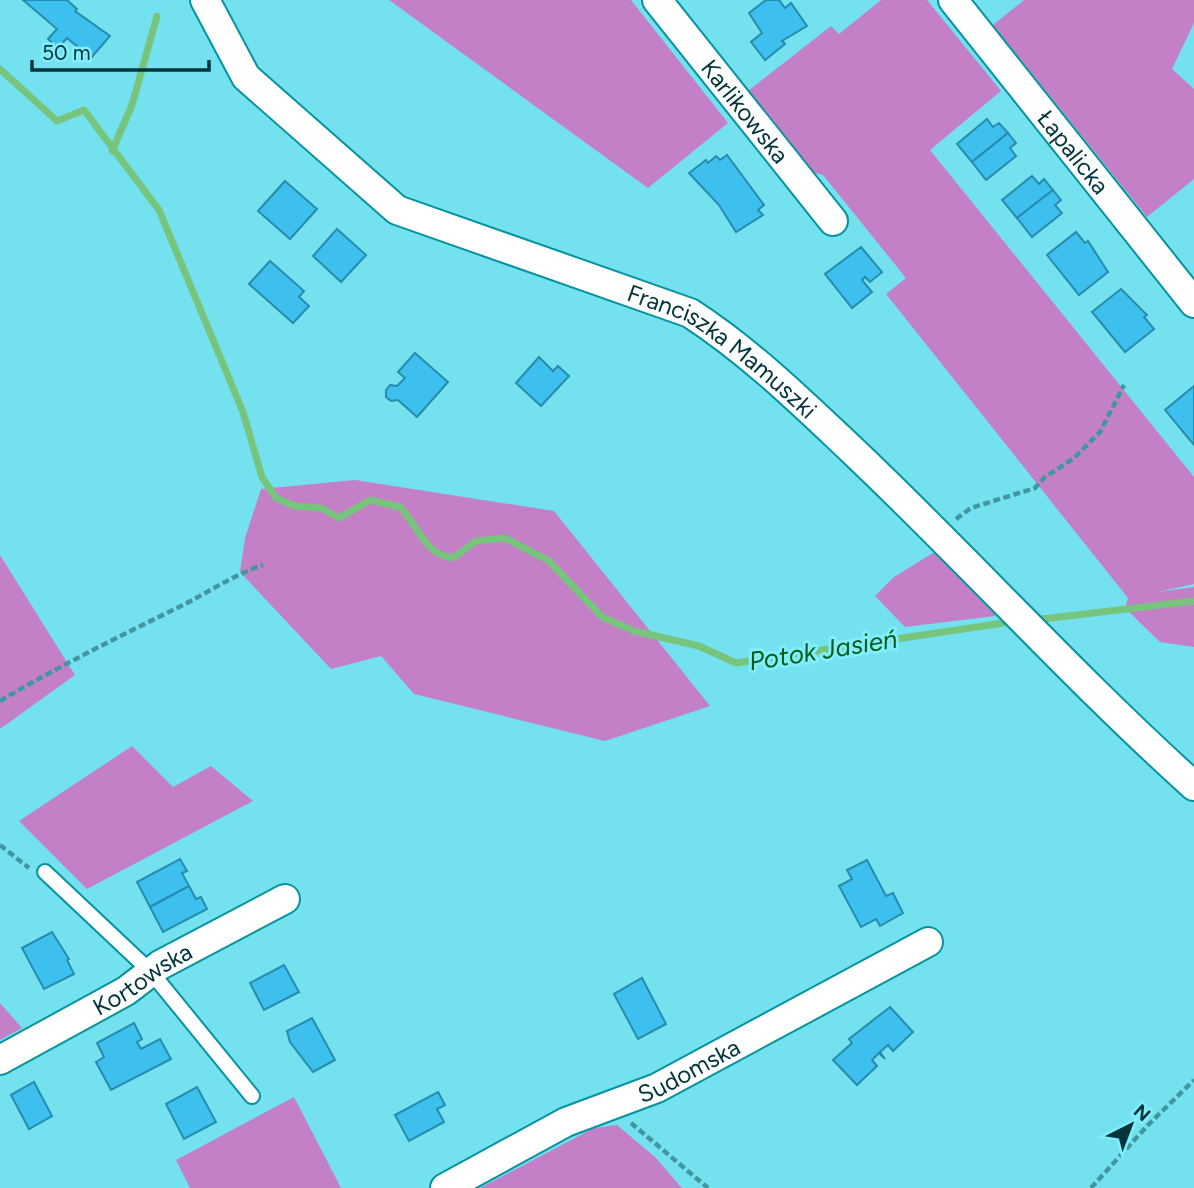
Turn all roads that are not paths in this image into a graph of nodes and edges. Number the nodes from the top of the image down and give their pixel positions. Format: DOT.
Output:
graph roads {
  1 [pos="205,0"];
  2 [pos="657,0"];
  3 [pos="953,0"];
  4 [pos="833,221"];
  5 [pos="1194,303"];
  6 [pos="1194,786"];
  7 [pos="45,872"];
  8 [pos="285,899"];
  9 [pos="928,942"];
  10 [pos="151,972"];
  11 [pos="0,1060"];
  12 [pos="252,1096"];
  13 [pos="446,1188"];
  1 -- 6 [label="street, Franciszka Mamuszki"];
  2 -- 4 [label="street, Karlikowska"];
  3 -- 5 [label="street, Łapalicka"];
  7 -- 10 [label="lane"];
  8 -- 10 [label="street, Kortowska"];
  9 -- 13 [label="street, Sudomska"];
  10 -- 11 [label="street, Kortowska"];
  10 -- 12 [label="lane"];
}
